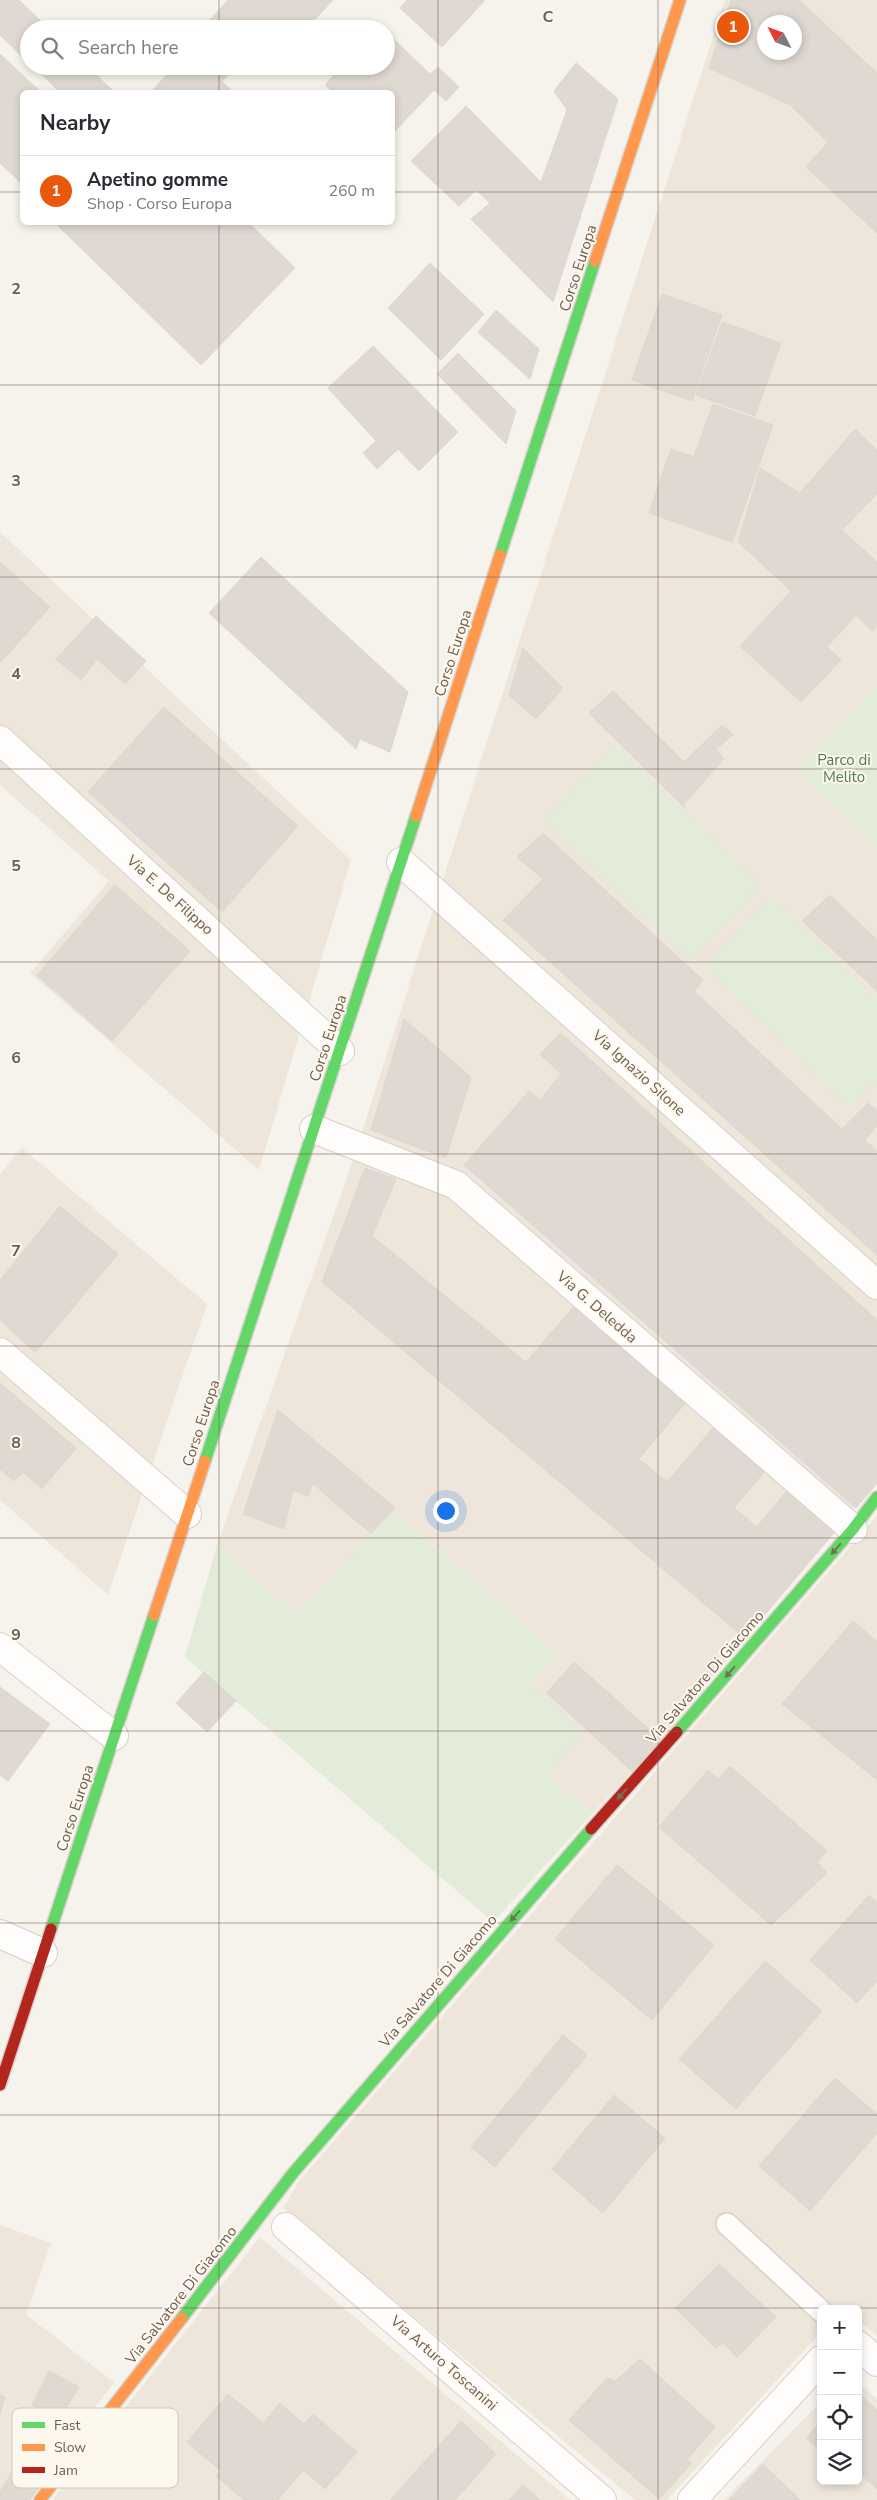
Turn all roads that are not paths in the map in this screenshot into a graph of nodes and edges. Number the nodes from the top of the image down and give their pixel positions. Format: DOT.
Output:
graph roads {
  1 [pos="680,0"];
  2 [pos="0,740"];
  3 [pos="401,862"];
  4 [pos="340,1050"];
  5 [pos="314,1129"];
  6 [pos="877,1285"];
  7 [pos="0,1352"];
  8 [pos="877,1497"];
  9 [pos="188,1514"];
  10 [pos="854,1529"];
  11 [pos="0,1647"];
  12 [pos="114,1736"];
  13 [pos="0,1934"];
  14 [pos="43,1954"];
  15 [pos="0,2085"];
  16 [pos="727,2224"];
  17 [pos="286,2227"];
  18 [pos="817,2307"];
  19 [pos="862,2349"];
  20 [pos="877,2362"];
  21 [pos="817,2364"];
  22 [pos="112,2408"];
  23 [pos="49,2488"];
  24 [pos="40,2500"];
  25 [pos="602,2500"];
  26 [pos="692,2500"];
  1 -- 3 [label="main road, Corso Europa"];
  2 -- 4 [label="street, Via E. De Filippo"];
  3 -- 4 [label="main road, Corso Europa"];
  3 -- 6 [label="street, Via Ignazio Silone"];
  4 -- 5 [label="main road, Corso Europa"];
  5 -- 9 [label="main road, Corso Europa"];
  5 -- 10 [label="street, Via G. Deledda"];
  7 -- 9 [label="street"];
  8 -- 10 [label="main road, Via Salvatore Di Giacomo"];
  9 -- 12 [label="main road, Corso Europa"];
  10 -- 22 [label="main road, Via Salvatore Di Giacomo, one-way"];
  11 -- 12 [label="street"];
  12 -- 14 [label="main road, Corso Europa"];
  13 -- 14 [label="street"];
  14 -- 15 [label="main road, Corso Europa"];
  16 -- 18 [label="lane"];
  17 -- 25 [label="street, Via Arturo Toscanini"];
  19 -- 20 [label="street"];
  21 -- 26 [label="street"];
  23 -- 24 [label="main road, Via Salvatore Di Giacomo, one-way"];
}
